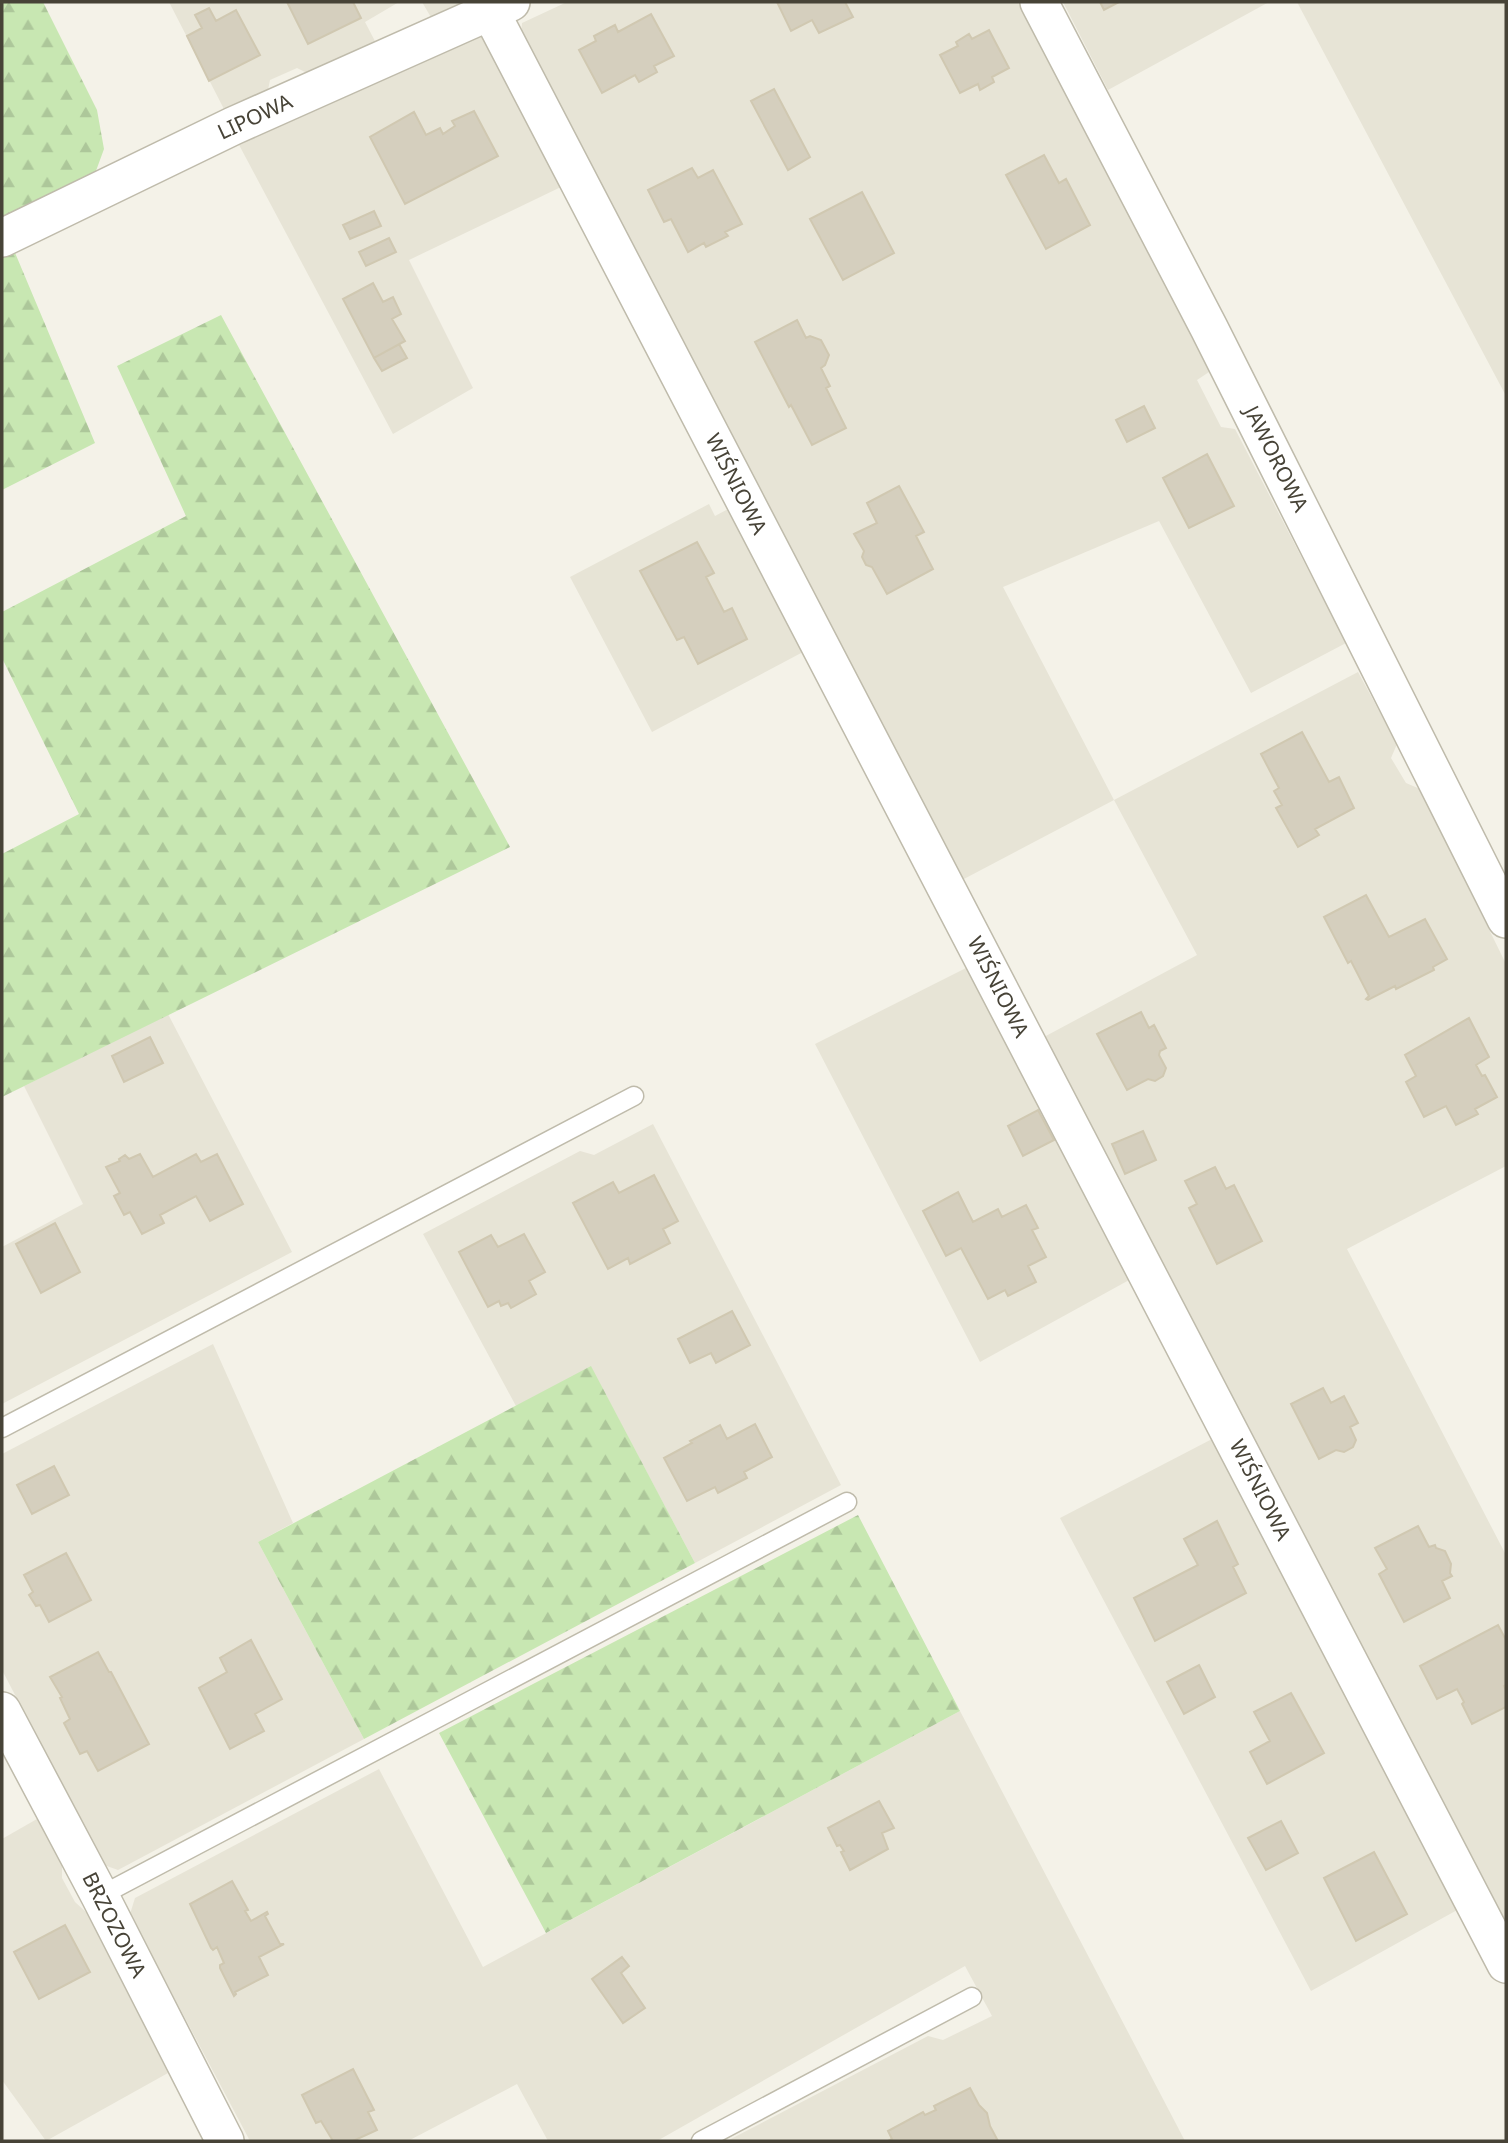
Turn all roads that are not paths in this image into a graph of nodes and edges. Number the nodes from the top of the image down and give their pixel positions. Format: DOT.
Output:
graph roads {
  1 [pos="1039,2"];
  2 [pos="500,6"];
  3 [pos="2,238"];
  4 [pos="1506,919"];
  5 [pos="634,1096"];
  6 [pos="2,1429"];
  7 [pos="847,1502"];
  8 [pos="2,1711"];
  9 [pos="100,1896"];
  10 [pos="1506,1964"];
  11 [pos="972,1997"];
  12 [pos="225,2141"];
  13 [pos="701,2141"];
  1 -- 4 [label="street, JAWOROWA"];
  2 -- 3 [label="street, LIPOWA"];
  2 -- 10 [label="street, WIŚNIOWA"];
  5 -- 6 [label="lane"];
  7 -- 9 [label="lane"];
  8 -- 9 [label="street, BRZOZOWA"];
  9 -- 12 [label="street, BRZOZOWA"];
  11 -- 13 [label="lane"];
}
